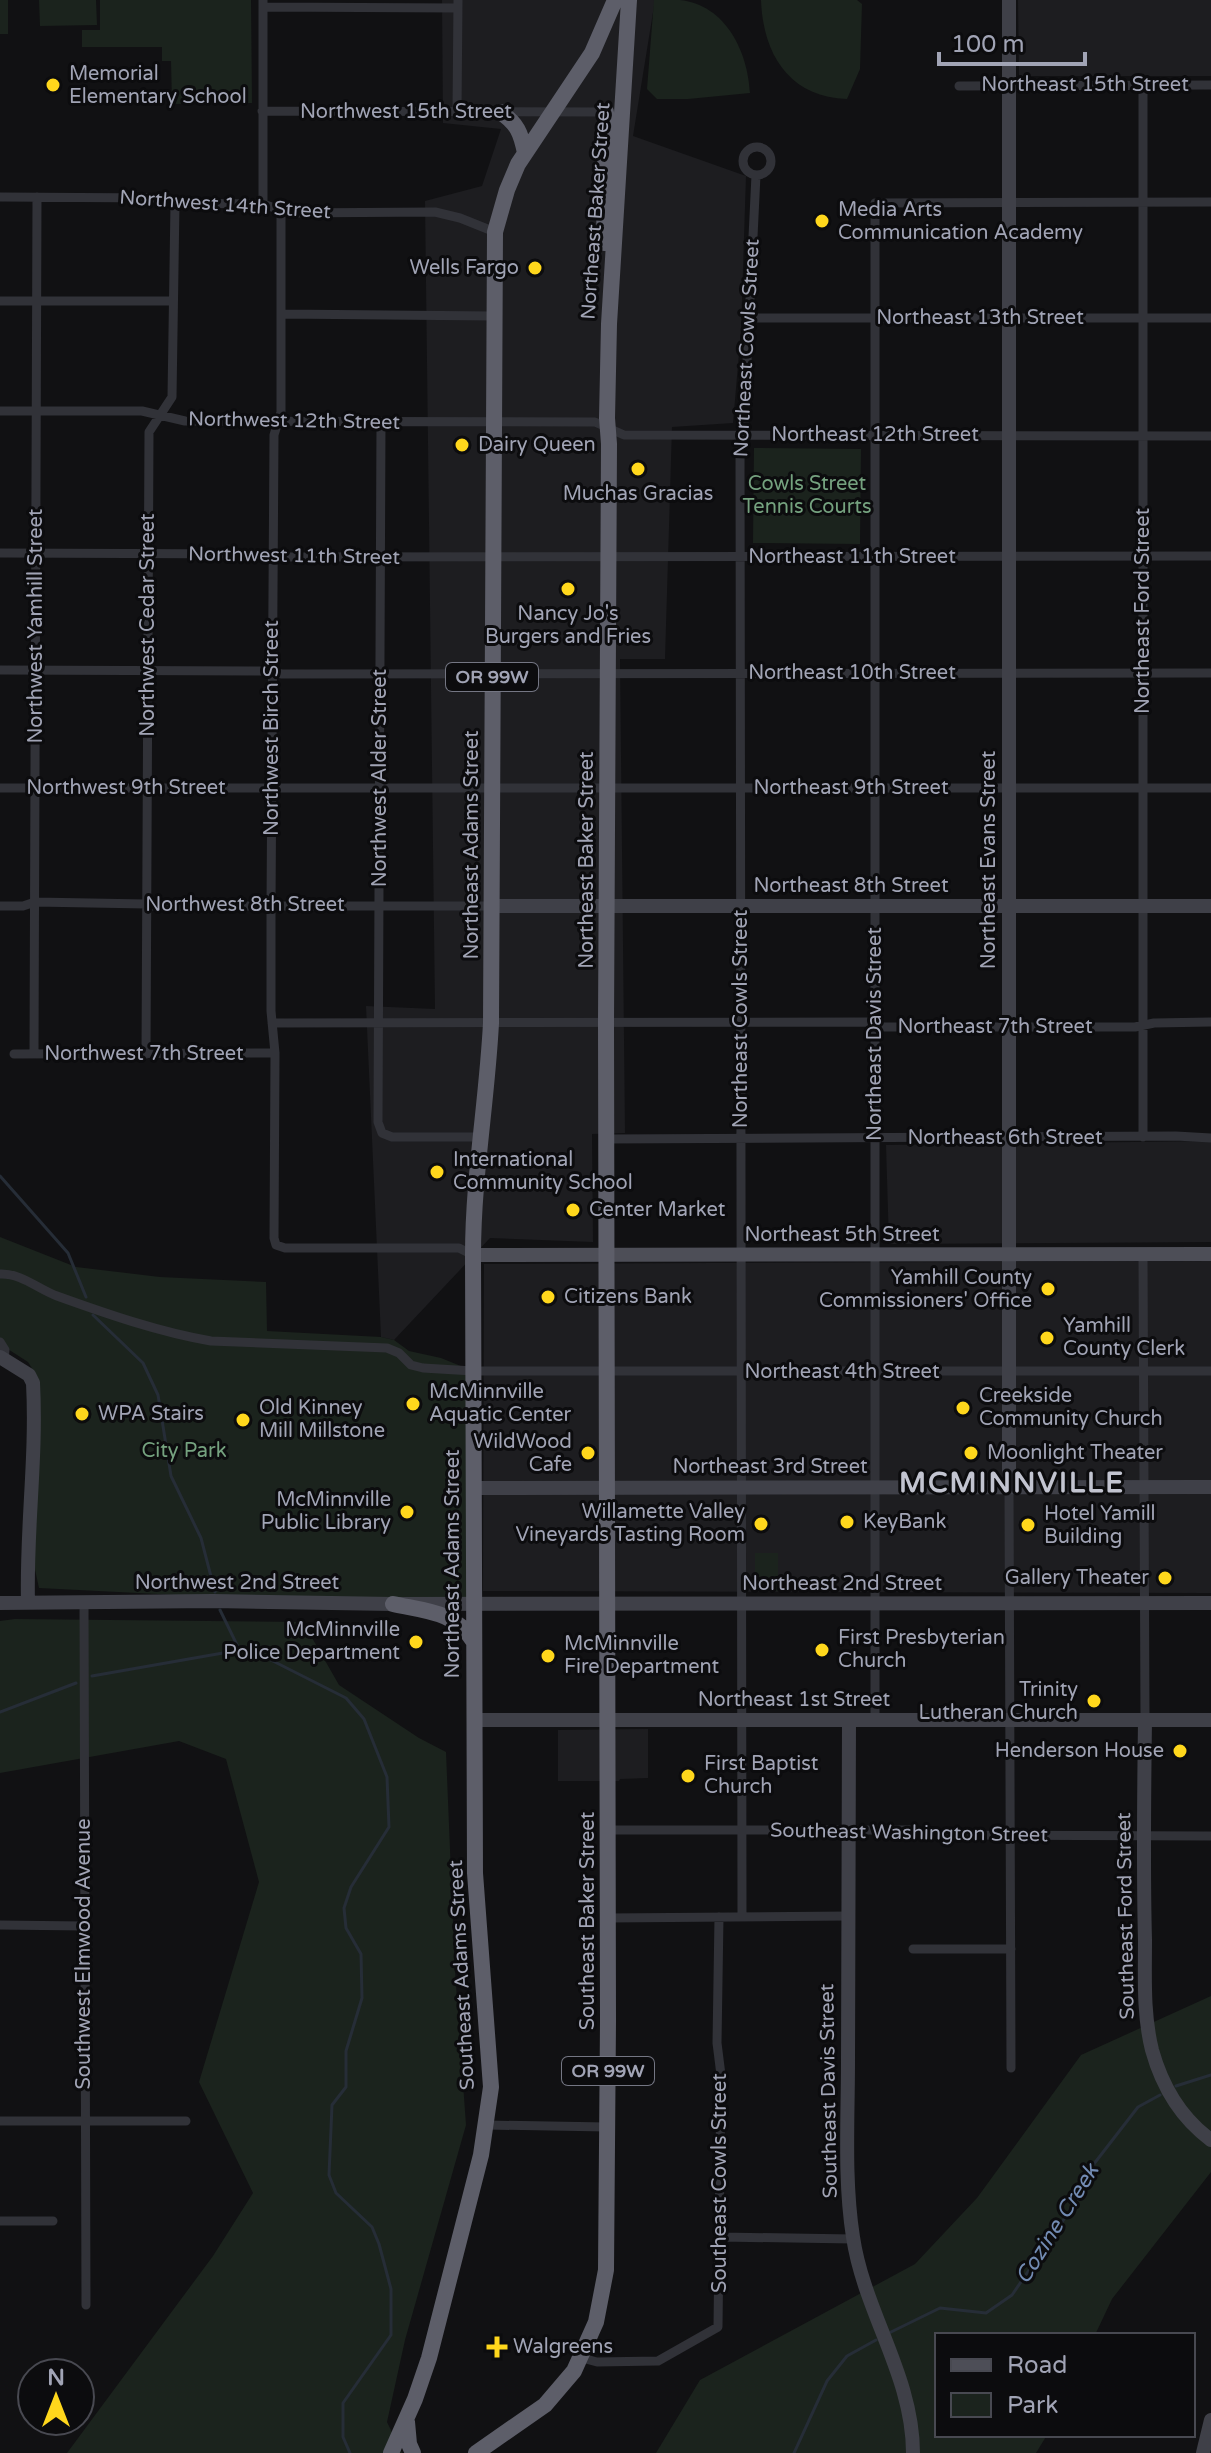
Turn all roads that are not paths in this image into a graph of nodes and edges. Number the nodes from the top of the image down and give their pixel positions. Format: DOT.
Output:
graph roads {
  1 [pos="615,0"];
  2 [pos="629,0"];
  3 [pos="1009,0"];
  4 [pos="263,3"];
  5 [pos="458,4"];
  6 [pos="1143,85"];
  7 [pos="1211,85"];
  8 [pos="959,86"];
  9 [pos="1009,86"];
  10 [pos="262,111"];
  11 [pos="457,111"];
  12 [pos="500,112"];
  13 [pos="551,112"];
  14 [pos="614,112"];
  15 [pos="525,153"];
  16 [pos="756,175"];
  17 [pos="0,197"];
  18 [pos="37,197"];
  19 [pos="1009,202"];
  20 [pos="1143,202"];
  21 [pos="1211,202"];
  22 [pos="175,203"];
  23 [pos="263,204"];
  24 [pos="281,211"];
  25 [pos="495,232"];
  26 [pos="0,301"];
  27 [pos="37,301"];
  28 [pos="173,301"];
  29 [pos="282,314"];
  30 [pos="493,316"];
  31 [pos="749,318"];
  32 [pos="875,318"];
  33 [pos="1143,318"];
  34 [pos="1211,318"];
  35 [pos="1009,319"];
  36 [pos="0,411"];
  37 [pos="36,411"];
  38 [pos="161,415"];
  39 [pos="278,422"];
  40 [pos="381,422"];
  41 [pos="493,423"];
  42 [pos="608,428"];
  43 [pos="875,434"];
  44 [pos="742,435"];
  45 [pos="1009,436"];
  46 [pos="1143,436"];
  47 [pos="1211,436"];
  48 [pos="0,553"];
  49 [pos="36,553"];
  50 [pos="148,554"];
  51 [pos="273,555"];
  52 [pos="875,556"];
  53 [pos="1143,556"];
  54 [pos="1211,556"];
  55 [pos="381,557"];
  56 [pos="493,557"];
  57 [pos="607,557"];
  58 [pos="740,557"];
  59 [pos="1009,557"];
  60 [pos="0,670"];
  61 [pos="149,670"];
  62 [pos="35,671"];
  63 [pos="272,672"];
  64 [pos="875,673"];
  65 [pos="1009,673"];
  66 [pos="1143,673"];
  67 [pos="1211,673"];
  68 [pos="380,674"];
  69 [pos="492,674"];
  70 [pos="607,674"];
  71 [pos="740,674"];
  72 [pos="0,788"];
  73 [pos="35,788"];
  74 [pos="147,788"];
  75 [pos="272,788"];
  76 [pos="380,788"];
  77 [pos="492,788"];
  78 [pos="607,788"];
  79 [pos="740,788"];
  80 [pos="875,788"];
  81 [pos="1009,788"];
  82 [pos="1143,788"];
  83 [pos="1211,788"];
  84 [pos="35,902"];
  85 [pos="146,904"];
  86 [pos="379,905"];
  87 [pos="0,906"];
  88 [pos="491,906"];
  89 [pos="607,906"];
  90 [pos="741,906"];
  91 [pos="875,906"];
  92 [pos="1009,906"];
  93 [pos="1143,906"];
  94 [pos="1211,906"];
  95 [pos="271,907"];
  96 [pos="1211,1022"];
  97 [pos="272,1023"];
  98 [pos="378,1023"];
  99 [pos="491,1023"];
  100 [pos="606,1023"];
  101 [pos="741,1023"];
  102 [pos="875,1025"];
  103 [pos="1143,1025"];
  104 [pos="1009,1027"];
  105 [pos="275,1053"];
  106 [pos="14,1054"];
  107 [pos="34,1054"];
  108 [pos="146,1054"];
  109 [pos="481,1137"];
  110 [pos="1143,1137"];
  111 [pos="741,1138"];
  112 [pos="1211,1138"];
  113 [pos="607,1139"];
  114 [pos="875,1139"];
  115 [pos="1009,1139"];
  116 [pos="875,1254"];
  117 [pos="1211,1254"];
  118 [pos="473,1255"];
  119 [pos="606,1255"];
  120 [pos="741,1255"];
  121 [pos="1009,1255"];
  122 [pos="1143,1255"];
  123 [pos="0,1274"];
  124 [pos="0,1342"];
  125 [pos="2,1359"];
  126 [pos="473,1371"];
  127 [pos="607,1371"];
  128 [pos="1144,1371"];
  129 [pos="1211,1371"];
  130 [pos="742,1372"];
  131 [pos="875,1372"];
  132 [pos="1009,1372"];
  133 [pos="875,1486"];
  134 [pos="1009,1487"];
  135 [pos="1143,1487"];
  136 [pos="1211,1487"];
  137 [pos="473,1488"];
  138 [pos="607,1488"];
  139 [pos="742,1488"];
  140 [pos="28,1602"];
  141 [pos="84,1602"];
  142 [pos="1144,1602"];
  143 [pos="0,1603"];
  144 [pos="473,1603"];
  145 [pos="1211,1603"];
  146 [pos="393,1604"];
  147 [pos="607,1604"];
  148 [pos="742,1604"];
  149 [pos="875,1604"];
  150 [pos="1009,1604"];
  151 [pos="474,1642"];
  152 [pos="1009,1719"];
  153 [pos="474,1720"];
  154 [pos="608,1720"];
  155 [pos="741,1720"];
  156 [pos="849,1720"];
  157 [pos="875,1720"];
  158 [pos="1145,1720"];
  159 [pos="1211,1720"];
  160 [pos="849,1829"];
  161 [pos="608,1830"];
  162 [pos="742,1830"];
  163 [pos="1011,1836"];
  164 [pos="1144,1836"];
  165 [pos="1211,1836"];
  166 [pos="848,1916"];
  167 [pos="719,1917"];
  168 [pos="742,1917"];
  169 [pos="608,1918"];
  170 [pos="0,1925"];
  171 [pos="84,1926"];
  172 [pos="913,1949"];
  173 [pos="1011,1949"];
  174 [pos="1011,2068"];
  175 [pos="0,2121"];
  176 [pos="85,2121"];
  177 [pos="186,2121"];
  178 [pos="487,2125"];
  179 [pos="607,2127"];
  180 [pos="1211,2140"];
  181 [pos="0,2221"];
  182 [pos="53,2221"];
  183 [pos="721,2237"];
  184 [pos="853,2239"];
  185 [pos="86,2305"];
  186 [pos="591,2349"];
  187 [pos="606,2360"];
  188 [pos="406,2420"];
  189 [pos="1211,2420"];
  190 [pos="391,2453"];
  191 [pos="413,2453"];
  192 [pos="476,2453"];
  193 [pos="913,2453"];
  194 [pos="1203,2453"];
  1 -- 13 [label="highway, Northeast Adams Street / OR 99W"];
  2 -- 14 [label="highway, Northeast Baker Street / OR 99W"];
  3 -- 9 [label="street, Northeast Evans Street"];
  4 -- 5 [label="street"];
  4 -- 10 [label="street"];
  5 -- 11 [label="street"];
  6 -- 7 [label="street, Northeast 15th Street"];
  6 -- 9 [label="street, Northeast 15th Street"];
  6 -- 20 [label="street, Northeast Ford Street"];
  8 -- 9 [label="street, Northeast 15th Street"];
  9 -- 19 [label="street, Northeast Evans Street"];
  10 -- 11 [label="street, Northwest 15th Street"];
  10 -- 23 [label="street"];
  11 -- 12 [label="street, Northwest 15th Street"];
  12 -- 13 [label="street, Northwest 15th Street"];
  12 -- 15 [label="highway"];
  13 -- 14 [label="street"];
  13 -- 15 [label="highway, Northeast Adams Street / OR 99W"];
  14 -- 42 [label="highway, Northeast Baker Street / OR 99W"];
  15 -- 25 [label="highway, Northeast Adams Street / OR 99W"];
  16 -- 31 [label="street, Northeast Cowls Street"];
  17 -- 18 [label="street, Northwest 14th Street"];
  18 -- 22 [label="street, Northwest 14th Street"];
  18 -- 27 [label="street, Northwest Yamhill Street"];
  19 -- 20 [label="street"];
  19 -- 32 [label="street, Northeast Davis Street"];
  19 -- 35 [label="street, Northeast Evans Street"];
  20 -- 21 [label="street"];
  20 -- 33 [label="street, Northeast Ford Street"];
  22 -- 23 [label="street, Northwest 14th Street"];
  22 -- 28 [label="street, Northwest Cedar Street"];
  23 -- 24 [label="street, Northwest 14th Street"];
  24 -- 25 [label="street, Northwest 14th Street"];
  24 -- 29 [label="street, Northwest Birch Street"];
  25 -- 30 [label="highway, Northeast Adams Street / OR 99W"];
  26 -- 27 [label="street"];
  27 -- 28 [label="street"];
  27 -- 37 [label="street, Northwest Yamhill Street"];
  28 -- 38 [label="street, Northwest Cedar Street"];
  29 -- 30 [label="street"];
  29 -- 39 [label="street, Northwest Birch Street"];
  30 -- 41 [label="highway, Northeast Adams Street / OR 99W"];
  31 -- 32 [label="street, Northeast 13th Street"];
  31 -- 44 [label="street, Northeast Cowls Street"];
  32 -- 35 [label="street, Northeast 13th Street"];
  32 -- 43 [label="street, Northeast Davis Street"];
  33 -- 34 [label="street, Northeast 13th Street"];
  33 -- 35 [label="street, Northeast 13th Street"];
  33 -- 46 [label="street, Northeast Ford Street"];
  35 -- 45 [label="street, Northeast Evans Street"];
  36 -- 37 [label="street, Northwest 12th Street"];
  37 -- 38 [label="street, Northwest 12th Street"];
  37 -- 49 [label="street, Northwest Yamhill Street"];
  38 -- 39 [label="street, Northwest 12th Street"];
  38 -- 50 [label="street, Northwest Cedar Street"];
  39 -- 40 [label="street, Northwest 12th Street"];
  39 -- 51 [label="street, Northwest Birch Street"];
  40 -- 41 [label="street, Northwest 12th Street"];
  40 -- 55 [label="street, Northwest Alder Street"];
  41 -- 42 [label="street, Northeast 12th Street"];
  41 -- 56 [label="highway, Northeast Adams Street / OR 99W"];
  42 -- 44 [label="street, Northeast 12th Street"];
  42 -- 57 [label="highway, Northeast Baker Street / OR 99W"];
  43 -- 44 [label="street, Northeast 12th Street"];
  43 -- 45 [label="street, Northeast 12th Street"];
  43 -- 52 [label="street, Northeast Davis Street"];
  44 -- 58 [label="street, Northeast Cowls Street"];
  45 -- 46 [label="street, Northeast 12th Street"];
  45 -- 59 [label="street, Northeast Evans Street"];
  46 -- 47 [label="street, Northeast 12th Street"];
  46 -- 53 [label="street, Northeast Ford Street"];
  48 -- 49 [label="street, Northwest 11th Street"];
  49 -- 50 [label="street, Northwest 11th Street"];
  49 -- 62 [label="street, Northwest Yamhill Street"];
  50 -- 51 [label="street, Northwest 11th Street"];
  50 -- 61 [label="street, Northwest Cedar Street"];
  51 -- 55 [label="street, Northwest 11th Street"];
  51 -- 63 [label="street, Northwest Birch Street"];
  52 -- 58 [label="street, Northeast 11th Street"];
  52 -- 59 [label="street, Northeast 11th Street"];
  52 -- 64 [label="street, Northeast Davis Street"];
  53 -- 54 [label="street, Northeast 11th Street"];
  53 -- 59 [label="street, Northeast 11th Street"];
  53 -- 66 [label="street, Northeast Ford Street"];
  55 -- 56 [label="street, Northwest 11th Street"];
  55 -- 68 [label="street, Northwest Alder Street"];
  56 -- 57 [label="street, Northeast 11th Street"];
  56 -- 69 [label="highway, Northeast Adams Street / OR 99W"];
  57 -- 58 [label="street, Northeast 11th Street"];
  57 -- 70 [label="highway, Northeast Baker Street / OR 99W"];
  58 -- 71 [label="street, Northeast Cowls Street"];
  59 -- 65 [label="street, Northeast Evans Street"];
  60 -- 62 [label="street, Northeast 10th Street"];
  61 -- 62 [label="street, Northeast 10th Street"];
  61 -- 63 [label="street, Northeast 10th Street"];
  61 -- 74 [label="street, Northwest Cedar Street"];
  62 -- 73 [label="street, Northwest Yamhill Street"];
  63 -- 68 [label="street, Northeast 10th Street"];
  63 -- 75 [label="street, Northwest Birch Street"];
  64 -- 65 [label="street, Northeast 10th Street"];
  64 -- 71 [label="street, Northeast 10th Street"];
  64 -- 80 [label="street, Northeast Davis Street"];
  65 -- 66 [label="street, Northeast 10th Street"];
  65 -- 81 [label="street, Northeast Evans Street"];
  66 -- 67 [label="street, Northeast 10th Street"];
  66 -- 82 [label="street, Northeast Ford Street"];
  68 -- 69 [label="street, Northeast 10th Street"];
  68 -- 76 [label="street, Northwest Alder Street"];
  69 -- 70 [label="street, Northeast 10th Street"];
  69 -- 77 [label="highway, Northeast Adams Street / OR 99W"];
  70 -- 71 [label="street, Northeast 10th Street"];
  70 -- 78 [label="highway, Northeast Baker Street / OR 99W"];
  71 -- 79 [label="street, Northeast Cowls Street"];
  72 -- 73 [label="street, Northwest 9th Street"];
  73 -- 74 [label="street, Northwest 9th Street"];
  73 -- 84 [label="street, Northwest Yamhill Street"];
  74 -- 75 [label="street, Northwest 9th Street"];
  74 -- 85 [label="street, Northwest Cedar Street"];
  75 -- 76 [label="street, Northwest 9th Street"];
  75 -- 95 [label="street, Northwest Birch Street"];
  76 -- 77 [label="street, Northwest 9th Street"];
  76 -- 86 [label="street, Northwest Alder Street"];
  77 -- 78 [label="street, Northeast 9th Street"];
  77 -- 88 [label="highway, Northeast Adams Street / OR 99W"];
  78 -- 79 [label="street, Northeast 9th Street"];
  78 -- 89 [label="highway, Northeast Baker Street / OR 99W"];
  79 -- 80 [label="street, Northeast 9th Street"];
  79 -- 90 [label="street, Northeast Cowls Street"];
  80 -- 81 [label="street, Northeast 9th Street"];
  80 -- 91 [label="street, Northeast Davis Street"];
  81 -- 82 [label="street, Northeast 9th Street"];
  81 -- 92 [label="street, Northeast Evans Street"];
  82 -- 83 [label="street, Northeast 9th Street"];
  82 -- 93 [label="street, Northeast Ford Street"];
  84 -- 85 [label="street, Northwest 8th Street"];
  84 -- 87 [label="street, Northwest 8th Street"];
  84 -- 107 [label="street, Northwest Yamhill Street"];
  85 -- 95 [label="street, Northwest 8th Street"];
  85 -- 108 [label="street, Northwest Cedar Street"];
  86 -- 88 [label="street, Northwest 8th Street"];
  86 -- 95 [label="street, Northwest 8th Street"];
  86 -- 98 [label="street, Northwest Alder Street"];
  88 -- 89 [label="street, Northeast 8th Street"];
  88 -- 99 [label="highway, Northeast Adams Street / OR 99W"];
  89 -- 90 [label="street, Northeast 8th Street"];
  89 -- 100 [label="highway, Northeast Baker Street / OR 99W"];
  90 -- 91 [label="street, Northeast 8th Street"];
  90 -- 101 [label="street, Northeast Cowls Street"];
  91 -- 92 [label="street, Northeast 8th Street"];
  91 -- 102 [label="street, Northeast Davis Street"];
  92 -- 93 [label="street, Northeast 8th Street"];
  92 -- 104 [label="street, Northeast Evans Street"];
  93 -- 94 [label="street, Northeast 8th Street"];
  93 -- 103 [label="street, Northeast Ford Street"];
  95 -- 97 [label="street, Northwest Birch Street"];
  96 -- 103 [label="street, Northeast 7th Street"];
  97 -- 98 [label="street"];
  97 -- 105 [label="street, Northwest Birch Street"];
  98 -- 99 [label="street"];
  98 -- 109 [label="street, Northwest Alder Street"];
  99 -- 100 [label="street, Northeast 7th Street"];
  99 -- 109 [label="highway, Northeast Adams Street / OR 99W"];
  100 -- 101 [label="street, Northeast 7th Street"];
  100 -- 113 [label="highway, Northeast Baker Street / OR 99W"];
  101 -- 102 [label="street, Northeast 7th Street"];
  101 -- 111 [label="street, Northeast Cowls Street"];
  102 -- 104 [label="street, Northeast 7th Street"];
  102 -- 114 [label="street, Northeast Davis Street"];
  103 -- 104 [label="street, Northeast 7th Street"];
  103 -- 110 [label="street, Northeast Ford Street"];
  104 -- 115 [label="street, Northeast Evans Street"];
  105 -- 108 [label="street, Northwest 7th Street"];
  105 -- 118 [label="street, Northwest Birch Street"];
  106 -- 107 [label="street, Northwest 7th Street"];
  107 -- 108 [label="street, Northwest 7th Street"];
  109 -- 118 [label="highway, Northeast Adams Street / OR 99W"];
  110 -- 112 [label="street, Northeast 6th Street"];
  110 -- 115 [label="street, Northeast 6th Street"];
  111 -- 113 [label="street, Northeast 6th Street"];
  111 -- 114 [label="street, Northeast 6th Street"];
  111 -- 120 [label="street, Northeast Cowls Street"];
  113 -- 119 [label="highway, Northeast Baker Street / OR 99W"];
  114 -- 115 [label="street, Northeast 6th Street"];
  114 -- 116 [label="street, Northeast Davis Street"];
  115 -- 121 [label="street, Northeast Evans Street"];
  116 -- 120 [label="main road, Northeast 5th Street"];
  116 -- 121 [label="main road, Northeast 5th Street"];
  116 -- 131 [label="street, Northeast Davis Street"];
  117 -- 122 [label="main road, Northeast 5th Street"];
  118 -- 119 [label="main road, Northeast 5th Street"];
  118 -- 126 [label="highway, Northeast Adams Street / OR 99W"];
  119 -- 120 [label="main road, Northeast 5th Street"];
  119 -- 127 [label="highway, Northeast Baker Street / OR 99W"];
  120 -- 130 [label="street, Northeast Cowls Street"];
  121 -- 122 [label="main road, Northeast 5th Street"];
  121 -- 132 [label="street, Northeast Evans Street"];
  122 -- 128 [label="street"];
  123 -- 126 [label="street, Northeast 4th Street"];
  124 -- 125 [label="street"];
  125 -- 140 [label="street"];
  126 -- 127 [label="street, Northeast 4th Street"];
  126 -- 137 [label="highway, Northeast Adams Street / OR 99W"];
  127 -- 130 [label="street, Northeast 4th Street"];
  127 -- 138 [label="highway, Northeast Baker Street / OR 99W"];
  128 -- 129 [label="street, Northeast 4th Street"];
  128 -- 132 [label="street, Northeast 4th Street"];
  128 -- 135 [label="street"];
  130 -- 131 [label="street, Northeast 4th Street"];
  130 -- 139 [label="street, Northeast Cowls Street"];
  131 -- 132 [label="street, Northeast 4th Street"];
  131 -- 133 [label="street, Northeast Davis Street"];
  132 -- 134 [label="street, Northeast Evans Street"];
  133 -- 134 [label="street, Northeast 3rd Street"];
  133 -- 139 [label="street, Northeast 3rd Street"];
  133 -- 149 [label="street, Northeast Davis Street"];
  134 -- 135 [label="street, Northeast 3rd Street"];
  134 -- 150 [label="street, Northeast Evans Street"];
  135 -- 136 [label="street, Northeast 3rd Street"];
  135 -- 142 [label="street"];
  137 -- 138 [label="street, Northeast 3rd Street"];
  137 -- 144 [label="highway, Northeast Adams Street / OR 99W"];
  138 -- 139 [label="street, Northeast 3rd Street"];
  138 -- 147 [label="highway, Northeast Baker Street / OR 99W"];
  139 -- 148 [label="street, Northeast Cowls Street"];
  140 -- 141 [label="street, Northwest 2nd Street"];
  140 -- 143 [label="street, Northwest 2nd Street"];
  141 -- 146 [label="street, Northwest 2nd Street"];
  141 -- 171 [label="street, Southwest Elmwood Avenue"];
  142 -- 145 [label="street, Northeast 2nd Street"];
  142 -- 150 [label="street, Northeast 2nd Street"];
  142 -- 158 [label="street"];
  144 -- 146 [label="street, Northwest 2nd Street"];
  144 -- 147 [label="street, Northeast 2nd Street"];
  144 -- 151 [label="highway, Northeast Adams Street / OR 99W"];
  146 -- 151 [label="highway"];
  147 -- 148 [label="street, Northeast 2nd Street"];
  147 -- 154 [label="highway, Northeast Baker Street / OR 99W"];
  148 -- 149 [label="street, Northeast 2nd Street"];
  148 -- 155 [label="street, Northeast Cowls Street"];
  149 -- 150 [label="street, Northeast 2nd Street"];
  149 -- 157 [label="street, Northeast Davis Street"];
  150 -- 152 [label="street, Northeast Evans Street"];
  151 -- 153 [label="highway, Northeast Adams Street / OR 99W"];
  152 -- 157 [label="street, Northeast 1st Street"];
  152 -- 158 [label="street, Northeast 1st Street"];
  152 -- 163 [label="street, Northeast Evans Street"];
  153 -- 154 [label="street, Northeast 1st Street"];
  153 -- 178 [label="highway, Southeast Adams Street / OR 99W"];
  154 -- 155 [label="street, Northeast 1st Street"];
  154 -- 161 [label="highway, Southeast Baker Street / OR 99W"];
  155 -- 156 [label="street, Northeast 1st Street"];
  155 -- 162 [label="street"];
  156 -- 157 [label="street, Northeast 1st Street"];
  156 -- 160 [label="street, Southeast Davis Street"];
  158 -- 159 [label="street, Northeast 1st Street"];
  158 -- 164 [label="street, Southeast Ford Street"];
  160 -- 162 [label="street, Southeast Washington Street"];
  160 -- 163 [label="street, Southeast Washington Street"];
  160 -- 166 [label="street, Southeast Davis Street"];
  161 -- 162 [label="street, Southeast Washington Street"];
  161 -- 169 [label="highway, Southeast Baker Street / OR 99W"];
  162 -- 168 [label="street"];
  163 -- 164 [label="street, Southeast Washington Street"];
  163 -- 173 [label="street, Northeast Evans Street"];
  164 -- 165 [label="street, Southeast Washington Street"];
  164 -- 180 [label="street, Southeast Ford Street"];
  166 -- 168 [label="street"];
  166 -- 184 [label="street, Southeast Davis Street"];
  167 -- 168 [label="street"];
  167 -- 169 [label="street"];
  167 -- 183 [label="street, Southeast Cowls Street"];
  169 -- 179 [label="highway, Southeast Baker Street / OR 99W"];
  170 -- 171 [label="street"];
  171 -- 176 [label="street, Southwest Elmwood Avenue"];
  172 -- 173 [label="street"];
  173 -- 174 [label="street, Northeast Evans Street"];
  175 -- 176 [label="street"];
  176 -- 177 [label="street"];
  176 -- 185 [label="street, Southwest Elmwood Avenue"];
  178 -- 179 [label="street"];
  178 -- 188 [label="highway, Southeast Adams Street / OR 99W"];
  179 -- 186 [label="highway, Southeast Baker Street / OR 99W"];
  181 -- 182 [label="street"];
  183 -- 184 [label="street"];
  183 -- 187 [label="street, Southeast Cowls Street"];
  184 -- 193 [label="street, Southeast Davis Street"];
  186 -- 187 [label="street"];
  186 -- 187 [label="street, Southeast Cowls Street"];
  186 -- 192 [label="highway, Southeast Baker Street / OR 99W"];
  188 -- 190 [label="highway, Southeast Adams Street / OR 99W"];
  188 -- 191 [label="highway"];
  189 -- 194 [label="street"];
}
